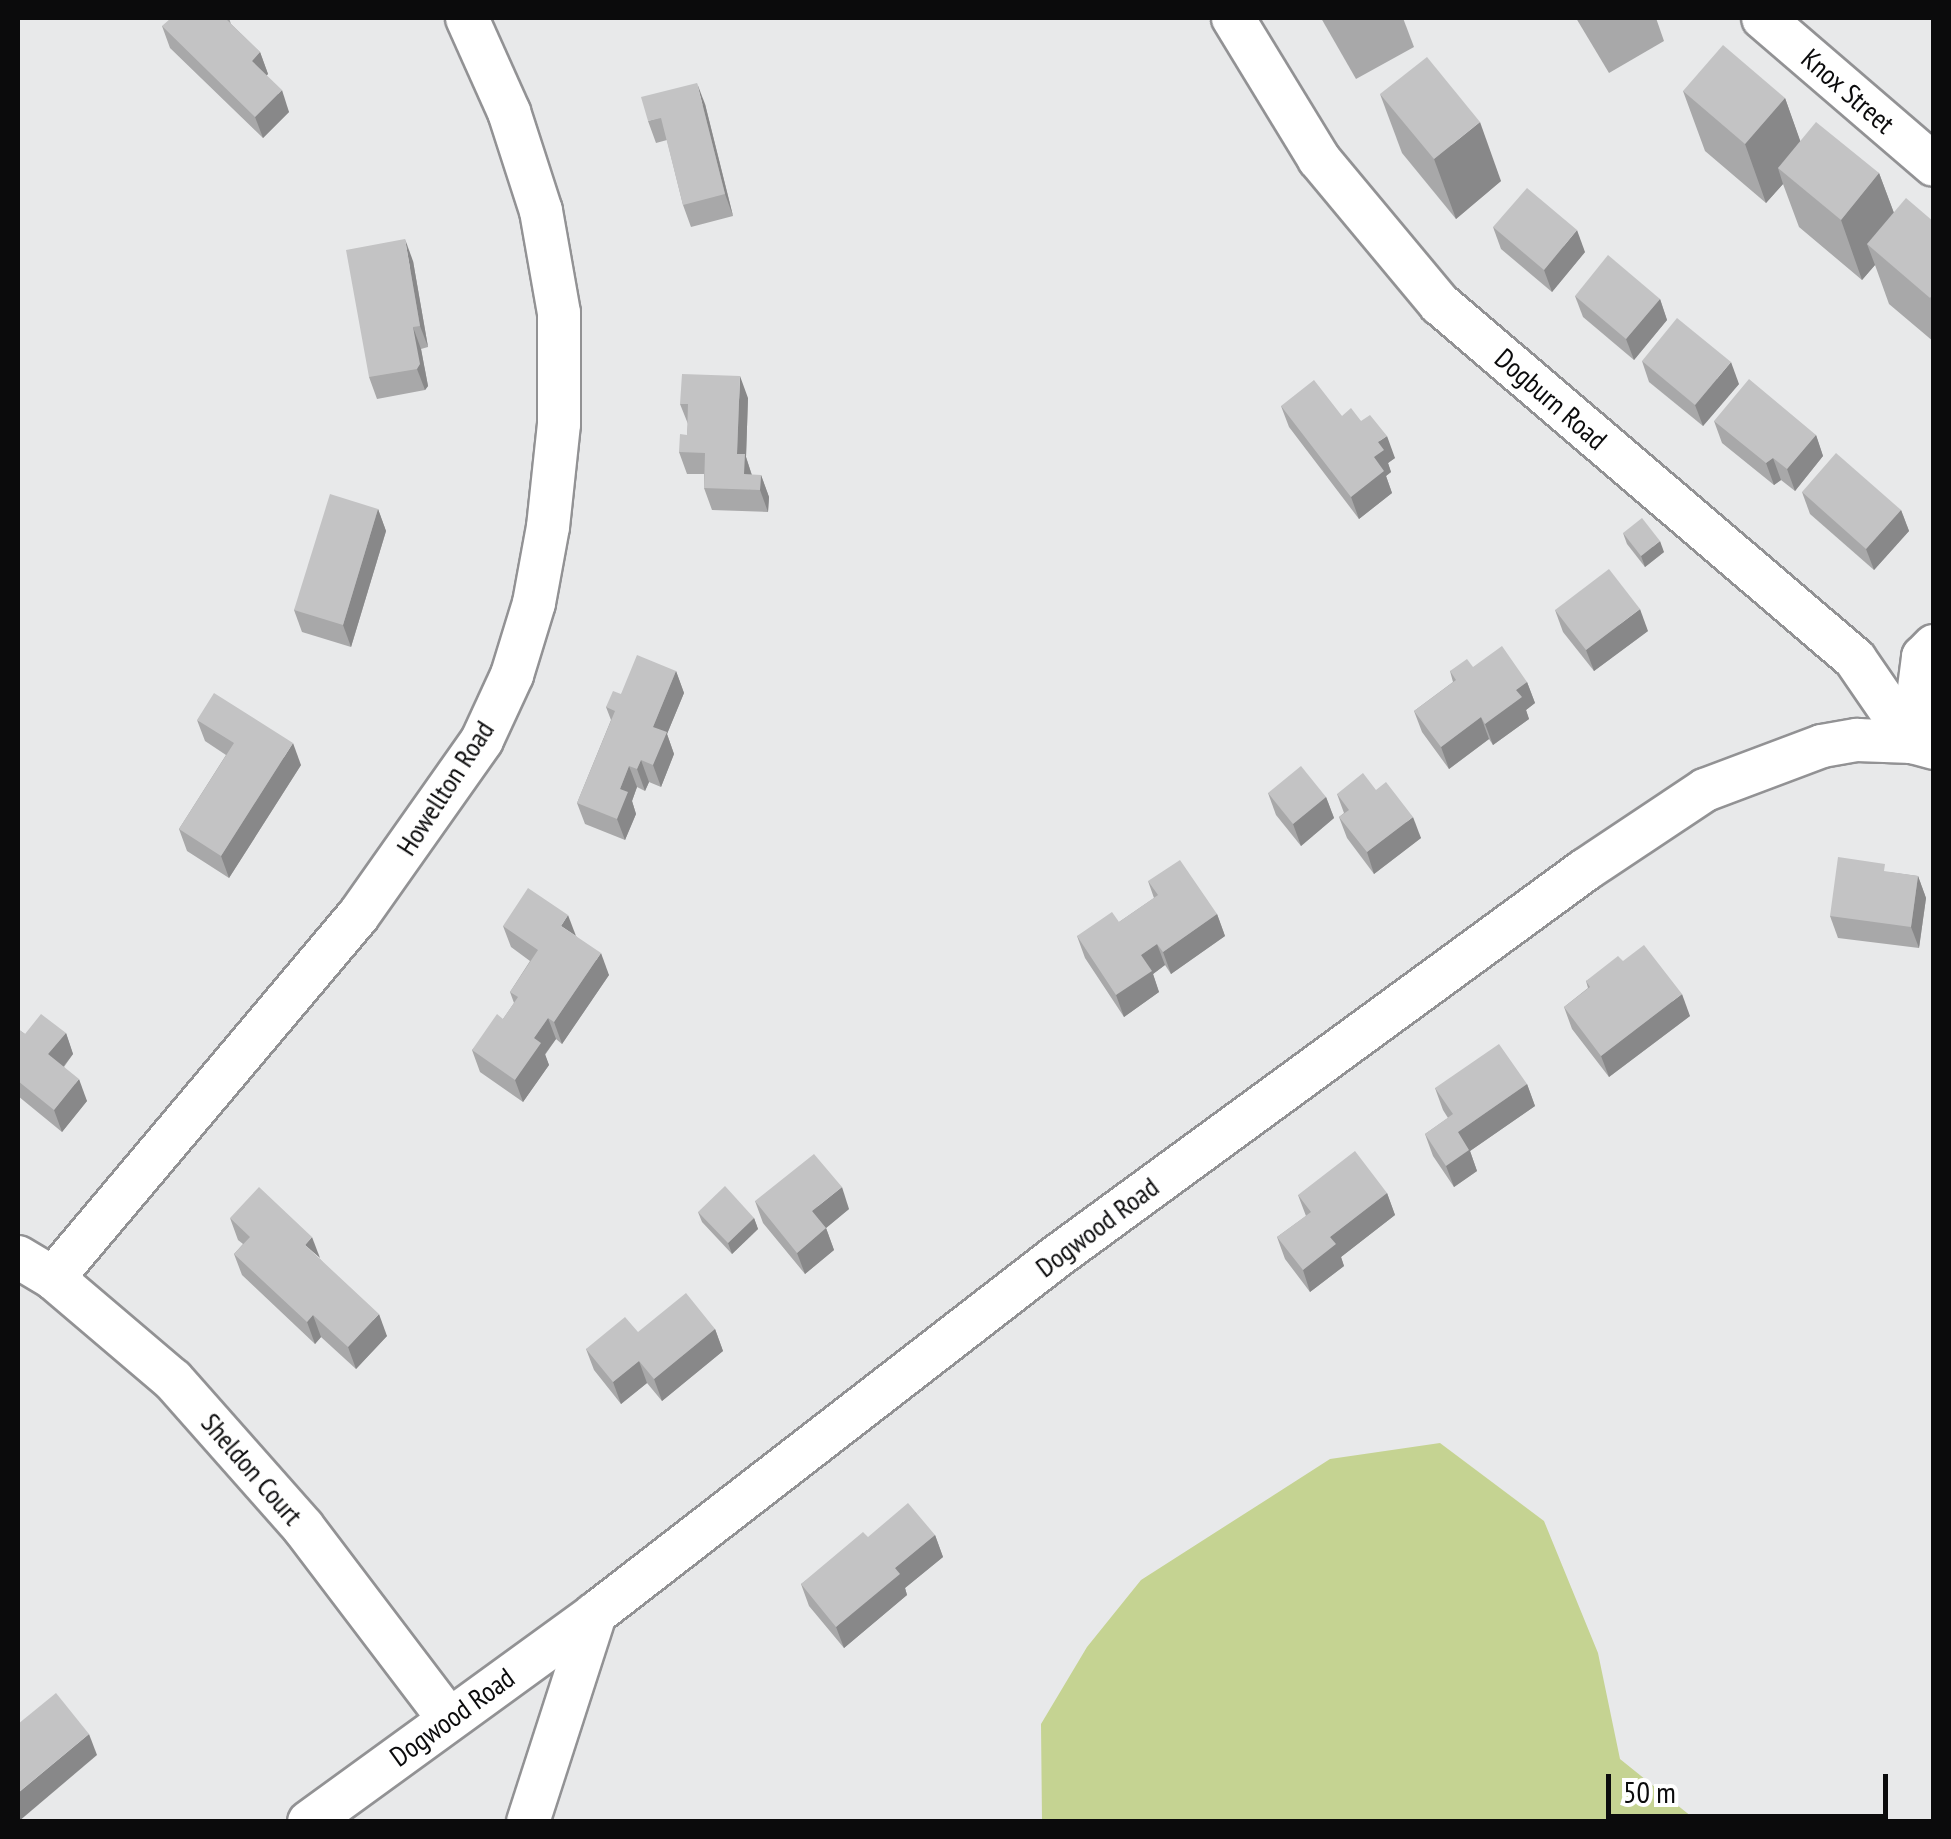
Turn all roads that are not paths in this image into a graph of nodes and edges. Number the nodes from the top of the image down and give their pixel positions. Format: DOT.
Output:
graph roads {
  1 [pos="467,18"];
  2 [pos="1233,18"];
  3 [pos="1763,18"];
  4 [pos="1934,165"];
  5 [pos="1934,646"];
  6 [pos="1923,746"];
  7 [pos="35,1268"];
  8 [pos="594,1614"];
  9 [pos="448,1718"];
  10 [pos="310,1822"];
  11 [pos="528,1822"];
  1 -- 7 [label="street, Howellton Road"];
  2 -- 6 [label="street, Dogburn Road"];
  3 -- 4 [label="street, Knox Street"];
  5 -- 6 [label="street"];
  6 -- 8 [label="street, Dogwood Road"];
  7 -- 9 [label="street, Sheldon Court"];
  8 -- 9 [label="street, Dogwood Road"];
  8 -- 11 [label="street"];
  9 -- 10 [label="street, Dogwood Road"];
}
